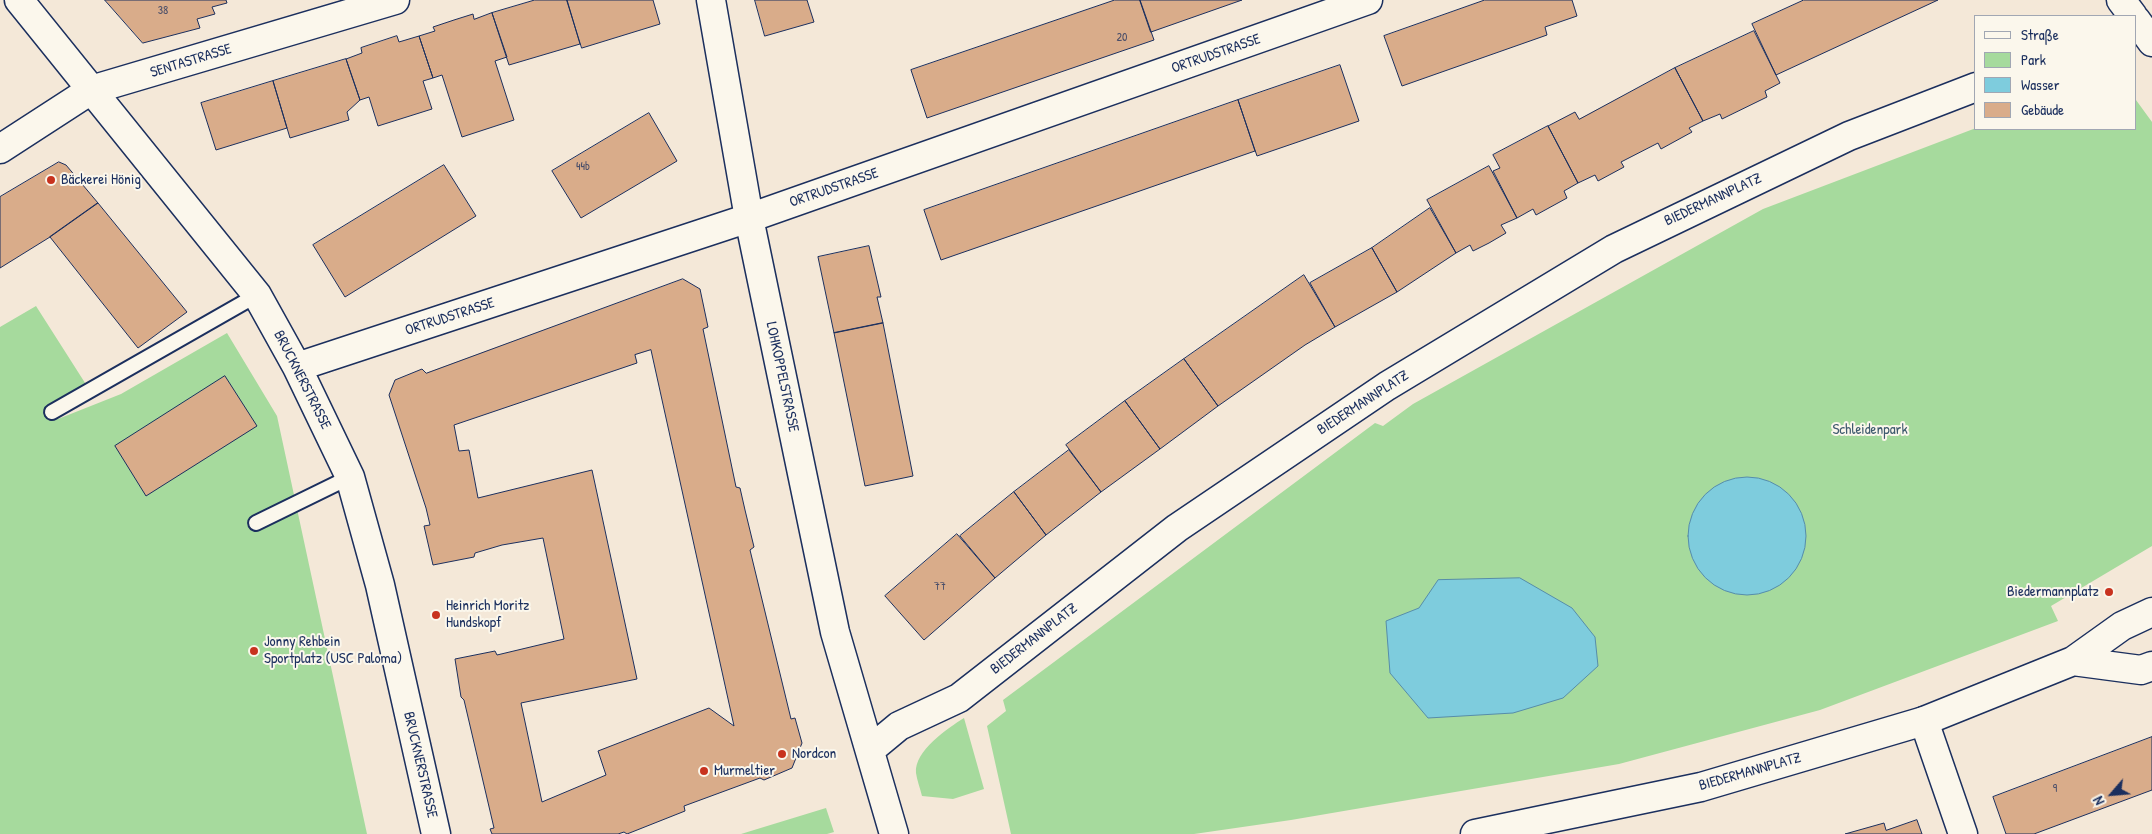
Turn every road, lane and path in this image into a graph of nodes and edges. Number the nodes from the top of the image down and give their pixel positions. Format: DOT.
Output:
graph roads {
  1 [pos="19,0"];
  2 [pos="395,0"];
  3 [pos="711,0"];
  4 [pos="1368,0"];
  5 [pos="2137,19"];
  6 [pos="2152,42"];
  7 [pos="1974,89"];
  8 [pos="91,90"];
  9 [pos="0,149"];
  10 [pos="749,218"];
  11 [pos="257,295"];
  12 [pos="297,368"];
  13 [pos="52,412"];
  14 [pos="350,477"];
  15 [pos="256,522"];
  16 [pos="2152,612"];
  17 [pos="2073,661"];
  18 [pos="2152,666"];
  19 [pos="1924,721"];
  20 [pos="870,750"];
  21 [pos="436,834"];
  22 [pos="894,834"];
  23 [pos="1475,834"];
  24 [pos="1963,834"];
  1 -- 8 [label="street, BRUCKNERSTRASSE"];
  2 -- 8 [label="street, SENTASTRASSE"];
  3 -- 10 [label="street, LOHKOPPELSTRASSE"];
  4 -- 10 [label="street, ORTRUDSTRASSE"];
  5 -- 6 [label="street"];
  7 -- 20 [label="street, BIEDERMANNPLATZ"];
  8 -- 9 [label="street, SENTASTRASSE"];
  8 -- 11 [label="street, BRUCKNERSTRASSE"];
  10 -- 12 [label="street, ORTRUDSTRASSE"];
  10 -- 20 [label="street, LOHKOPPELSTRASSE"];
  11 -- 12 [label="street, BRUCKNERSTRASSE"];
  11 -- 13 [label="lane"];
  12 -- 14 [label="street, BRUCKNERSTRASSE"];
  14 -- 15 [label="lane"];
  14 -- 21 [label="street, BRUCKNERSTRASSE"];
  16 -- 17 [label="street, BIEDERMANNPLATZ"];
  17 -- 18 [label="street, BIEDERMANNPLATZ"];
  17 -- 19 [label="street, BIEDERMANNPLATZ"];
  19 -- 23 [label="street, BIEDERMANNPLATZ"];
  19 -- 24 [label="street"];
  20 -- 22 [label="street"];
}
